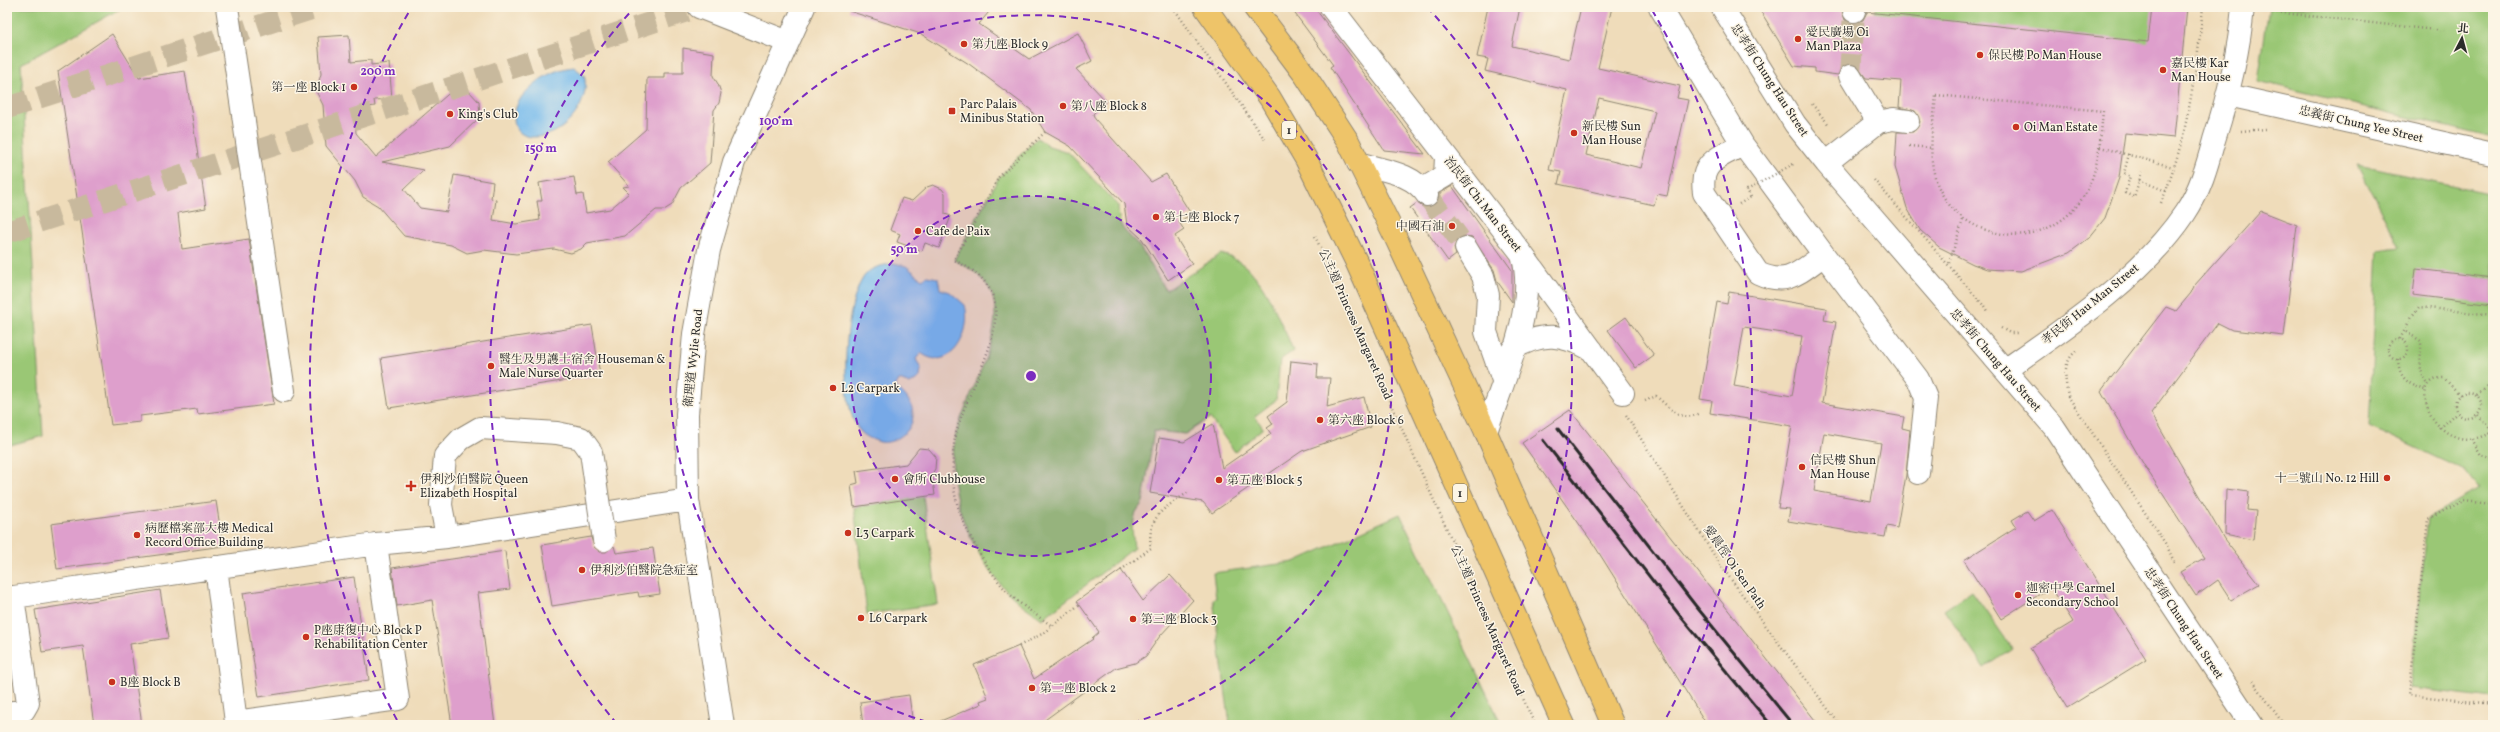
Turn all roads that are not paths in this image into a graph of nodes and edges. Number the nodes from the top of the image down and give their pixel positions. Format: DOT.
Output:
graph roads {
  1 [pos="228,7"];
  2 [pos="699,7"];
  3 [pos="804,7"];
  4 [pos="1205,7"];
  5 [pos="1254,7"];
  6 [pos="1331,7"];
  7 [pos="1660,7"];
  8 [pos="1722,7"];
  9 [pos="2251,9"];
  10 [pos="788,42"];
  11 [pos="1850,76"];
  12 [pos="2228,95"];
  13 [pos="1908,121"];
  14 [pos="1878,122"];
  15 [pos="1743,145"];
  16 [pos="2493,154"];
  17 [pos="1446,157"];
  18 [pos="1826,162"];
  19 [pos="1358,163"];
  20 [pos="1466,248"];
  21 [pos="1522,254"];
  22 [pos="1824,256"];
  23 [pos="1513,349"];
  24 [pos="1594,351"];
  25 [pos="2005,370"];
  26 [pos="1503,380"];
  27 [pos="284,391"];
  28 [pos="1623,393"];
  29 [pos="1486,432"];
  30 [pos="1918,473"];
  31 [pos="688,500"];
  32 [pos="447,537"];
  33 [pos="604,540"];
  34 [pos="376,544"];
  35 [pos="216,567"];
  36 [pos="10,597"];
  37 [pos="7,713"];
  38 [pos="723,725"];
  39 [pos="1564,725"];
  40 [pos="1613,725"];
  41 [pos="2252,725"];
  1 -- 27 [label="street"];
  2 -- 10 [label="street"];
  3 -- 10 [label="street, 衛理道 Wylie Road"];
  4 -- 39 [label="highway, 公主道 Princess Margaret Road / 1"];
  5 -- 19 [label="highway"];
  6 -- 17 [label="street, 治民街 Chi Man Street"];
  7 -- 15 [label="street"];
  8 -- 18 [label="street, 忠孝街 Chung Hau Street"];
  9 -- 12 [label="street, 孝民街 Hau Man Street"];
  10 -- 31 [label="street, 衛理道 Wylie Road"];
  11 -- 14 [label="street"];
  12 -- 16 [label="street, 忠義街 Chung Yee Street"];
  12 -- 25 [label="street, 孝民街 Hau Man Street"];
  13 -- 14 [label="street"];
  14 -- 18 [label="street"];
  15 -- 22 [label="street"];
  15 -- 22 [label="street"];
  17 -- 19 [label="street"];
  17 -- 21 [label="street, 治民街 Chi Man Street"];
  18 -- 25 [label="street, 忠孝街 Chung Hau Street"];
  19 -- 29 [label="highway"];
  20 -- 26 [label="street"];
  21 -- 23 [label="street, 治民街 Chi Man Street"];
  21 -- 24 [label="street"];
  22 -- 30 [label="street"];
  23 -- 24 [label="street"];
  23 -- 26 [label="street, 治民街 Chi Man Street"];
  24 -- 28 [label="street"];
  25 -- 41 [label="street, 忠孝街 Chung Hau Street"];
  26 -- 29 [label="street, 治民街 Chi Man Street"];
  29 -- 40 [label="highway"];
  31 -- 32 [label="street"];
  31 -- 38 [label="street, 衛理道 Wylie Road"];
  32 -- 33 [label="street, bridge"];
  32 -- 34 [label="street"];
  34 -- 35 [label="street"];
  34 -- 35 [label="street"];
  35 -- 36 [label="street"];
  36 -- 37 [label="street"];
}
